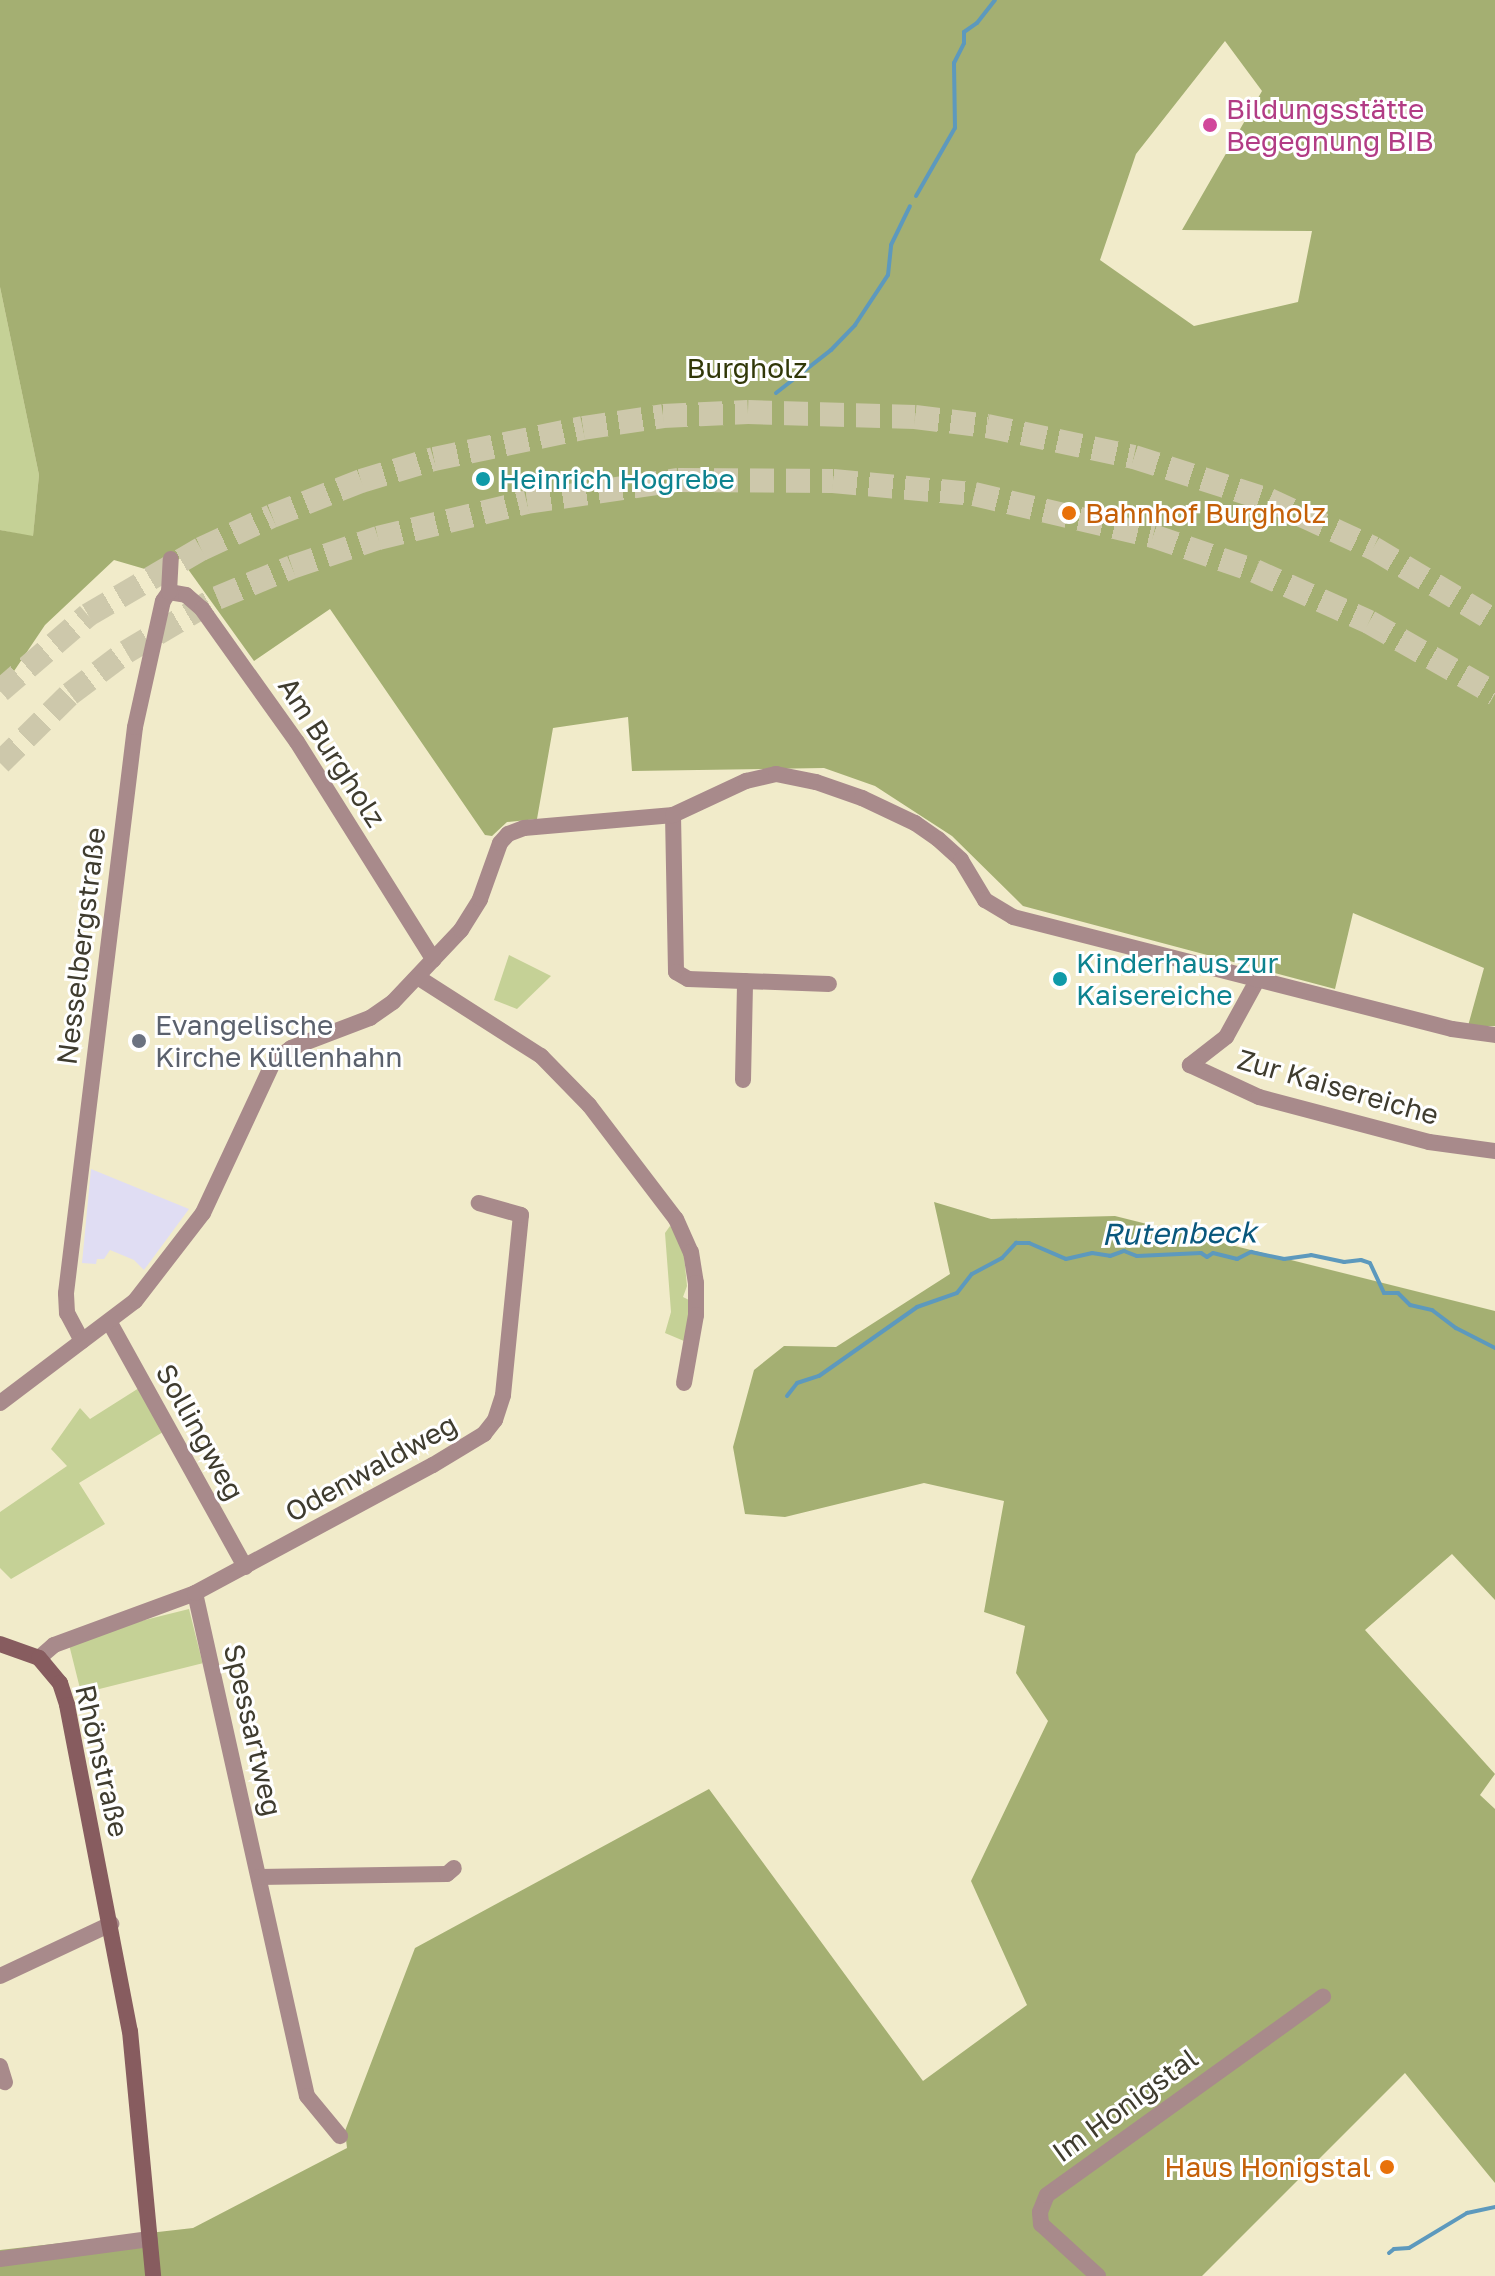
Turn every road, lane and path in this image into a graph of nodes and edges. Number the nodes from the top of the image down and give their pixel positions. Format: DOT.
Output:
graph roads {
  1 [pos="171,559"];
  2 [pos="169,592"];
  3 [pos="673,815"];
  4 [pos="434,960"];
  5 [pos="1259,977"];
  6 [pos="419,978"];
  7 [pos="745,981"];
  8 [pos="829,984"];
  9 [pos="1495,1035"];
  10 [pos="743,1080"];
  11 [pos="1495,1151"];
  12 [pos="479,1203"];
  13 [pos="110,1323"];
  14 [pos="82,1341"];
  15 [pos="684,1383"];
  16 [pos="0,1403"];
  17 [pos="245,1567"];
  18 [pos="195,1593"];
  19 [pos="0,1644"];
  20 [pos="39,1658"];
  21 [pos="454,1868"];
  22 [pos="259,1877"];
  23 [pos="111,1924"];
  24 [pos="0,1976"];
  25 [pos="1323,1997"];
  26 [pos="340,2136"];
  27 [pos="150,2239"];
  28 [pos="0,2259"];
  29 [pos="153,2276"];
  30 [pos="1098,2276"];
  1 -- 2 [label="street, Nesselbergstraße"];
  2 -- 4 [label="street, Am Burgholz"];
  2 -- 14 [label="street, Nesselbergstraße"];
  3 -- 4 [label="street"];
  3 -- 5 [label="street"];
  3 -- 7 [label="street"];
  4 -- 6 [label="street"];
  5 -- 9 [label="street"];
  5 -- 11 [label="street, Zur Kaisereiche"];
  6 -- 13 [label="street"];
  6 -- 15 [label="street"];
  7 -- 8 [label="street"];
  7 -- 10 [label="street"];
  12 -- 17 [label="street, Odenwaldweg"];
  13 -- 14 [label="street"];
  13 -- 17 [label="street, Sollingweg"];
  14 -- 16 [label="street"];
  17 -- 18 [label="street, Odenwaldweg"];
  18 -- 20 [label="street, Odenwaldweg"];
  18 -- 22 [label="street, Spessartweg"];
  19 -- 20 [label="street"];
  20 -- 23 [label="street, Rhönstraße"];
  21 -- 22 [label="street"];
  22 -- 26 [label="street, Spessartweg"];
  23 -- 24 [label="street"];
  23 -- 27 [label="street, Rhönstraße"];
  25 -- 30 [label="street, Im Honigstal"];
  27 -- 28 [label="street"];
  27 -- 29 [label="street, Rhönstraße"];
}
